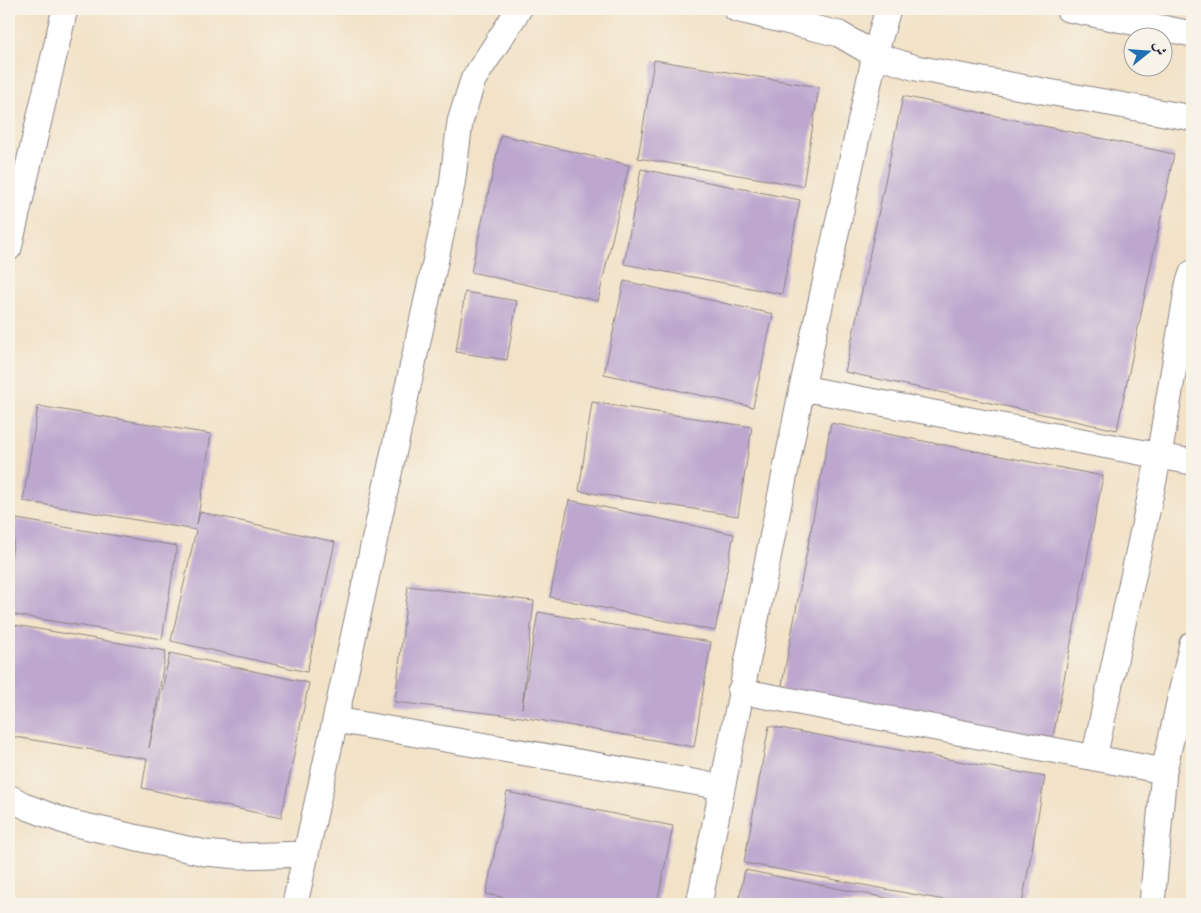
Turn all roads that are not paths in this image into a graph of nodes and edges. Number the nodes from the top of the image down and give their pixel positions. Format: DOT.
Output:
graph roads {
  1 [pos="65,9"];
  2 [pos="519,9"];
  3 [pos="736,9"];
  4 [pos="888,9"];
  5 [pos="1068,9"];
  6 [pos="1192,34"];
  7 [pos="875,55"];
  8 [pos="1192,118"];
  9 [pos="9,248"];
  10 [pos="1192,273"];
  11 [pos="802,388"];
  12 [pos="1159,456"];
  13 [pos="1192,462"];
  14 [pos="1191,656"];
  15 [pos="740,691"];
  16 [pos="336,720"];
  17 [pos="1094,758"];
  18 [pos="1164,771"];
  19 [pos="722,787"];
  20 [pos="9,797"];
  21 [pos="306,854"];
  22 [pos="295,904"];
  23 [pos="699,904"];
  24 [pos="1152,904"];
  1 -- 9 [label="street"];
  2 -- 16 [label="street"];
  3 -- 7 [label="street"];
  4 -- 7 [label="street"];
  5 -- 6 [label="street"];
  7 -- 8 [label="street"];
  7 -- 11 [label="street"];
  10 -- 12 [label="street"];
  11 -- 12 [label="street"];
  11 -- 15 [label="street"];
  12 -- 13 [label="street"];
  12 -- 17 [label="street"];
  14 -- 18 [label="street"];
  15 -- 17 [label="street"];
  15 -- 19 [label="street"];
  16 -- 19 [label="street"];
  16 -- 21 [label="street"];
  17 -- 18 [label="street"];
  18 -- 24 [label="street"];
  19 -- 23 [label="street"];
  20 -- 21 [label="street"];
  21 -- 22 [label="street"];
}
